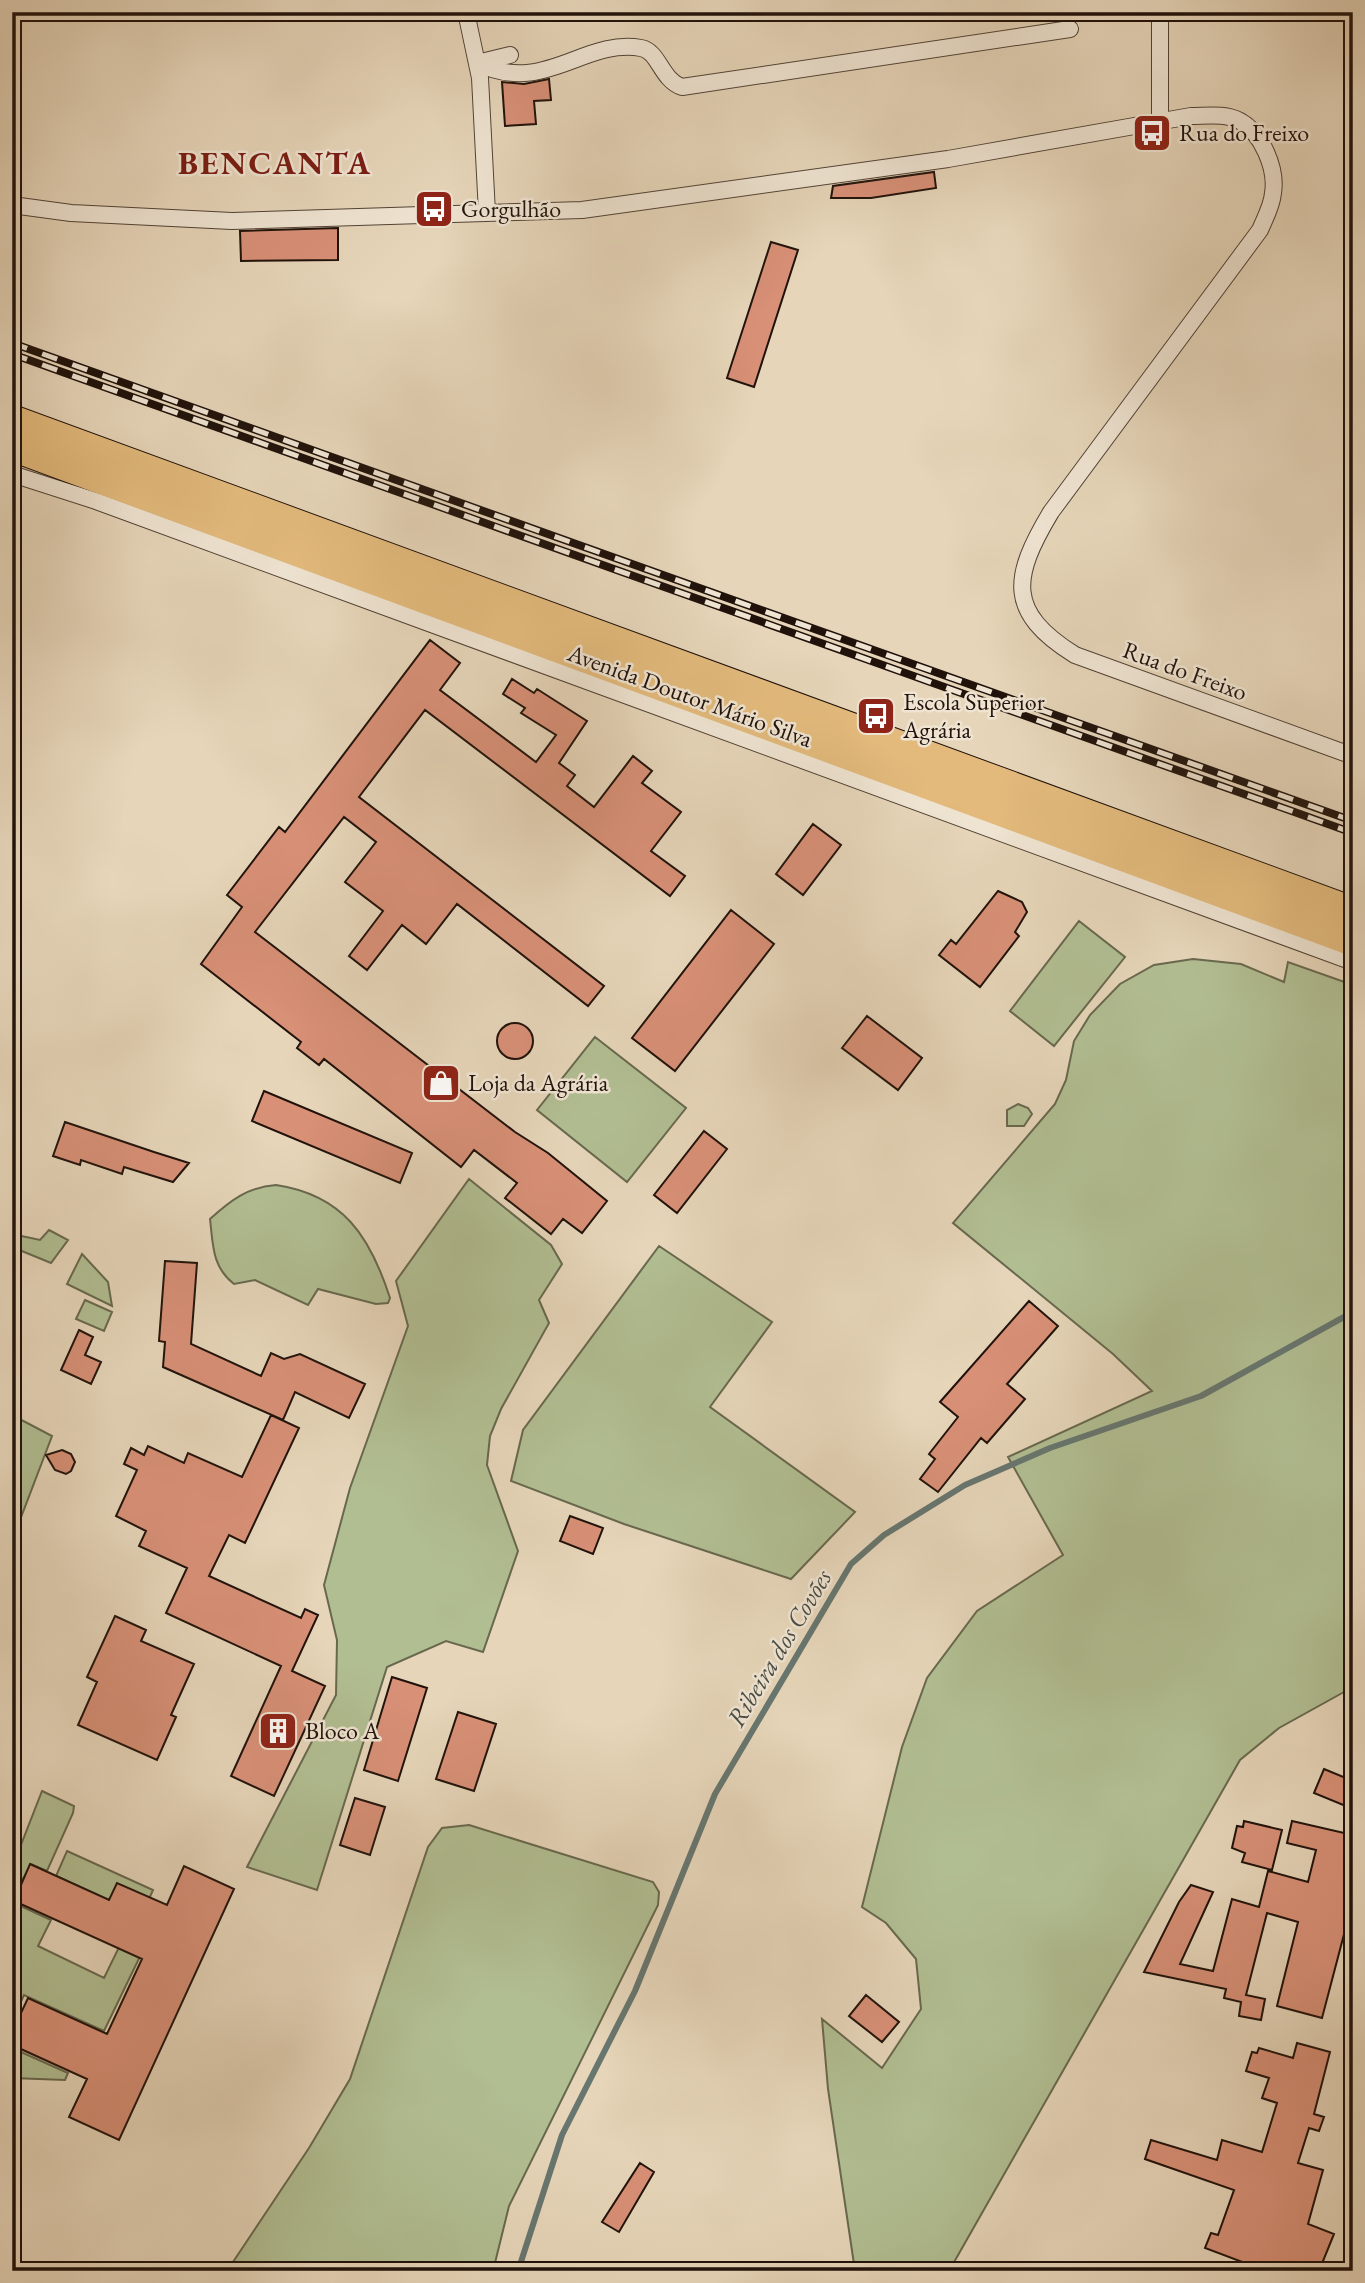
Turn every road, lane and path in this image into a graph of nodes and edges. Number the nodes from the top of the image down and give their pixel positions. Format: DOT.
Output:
graph roads {
  1 [pos="466,12"];
  2 [pos="1160,12"];
  3 [pos="1070,29"];
  4 [pos="509,55"];
  5 [pos="477,64"];
  6 [pos="1160,121"];
  7 [pos="12,205"];
  8 [pos="487,213"];
  9 [pos="12,420"];
  10 [pos="12,446"];
  11 [pos="12,474"];
  12 [pos="1353,756"];
  13 [pos="1353,912"];
  14 [pos="1353,941"];
  15 [pos="1353,962"];
  1 -- 5 [label="street"];
  2 -- 6 [label="street"];
  3 -- 5 [label="street"];
  4 -- 5 [label="street"];
  5 -- 8 [label="street"];
  6 -- 8 [label="street, Rua do Freixo"];
  6 -- 12 [label="street, Rua do Freixo"];
  7 -- 8 [label="street, Rua do Freixo"];
  9 -- 13 [label="highway"];
  10 -- 14 [label="highway"];
  11 -- 15 [label="street, Avenida Doutor Mário Silva"];
}
